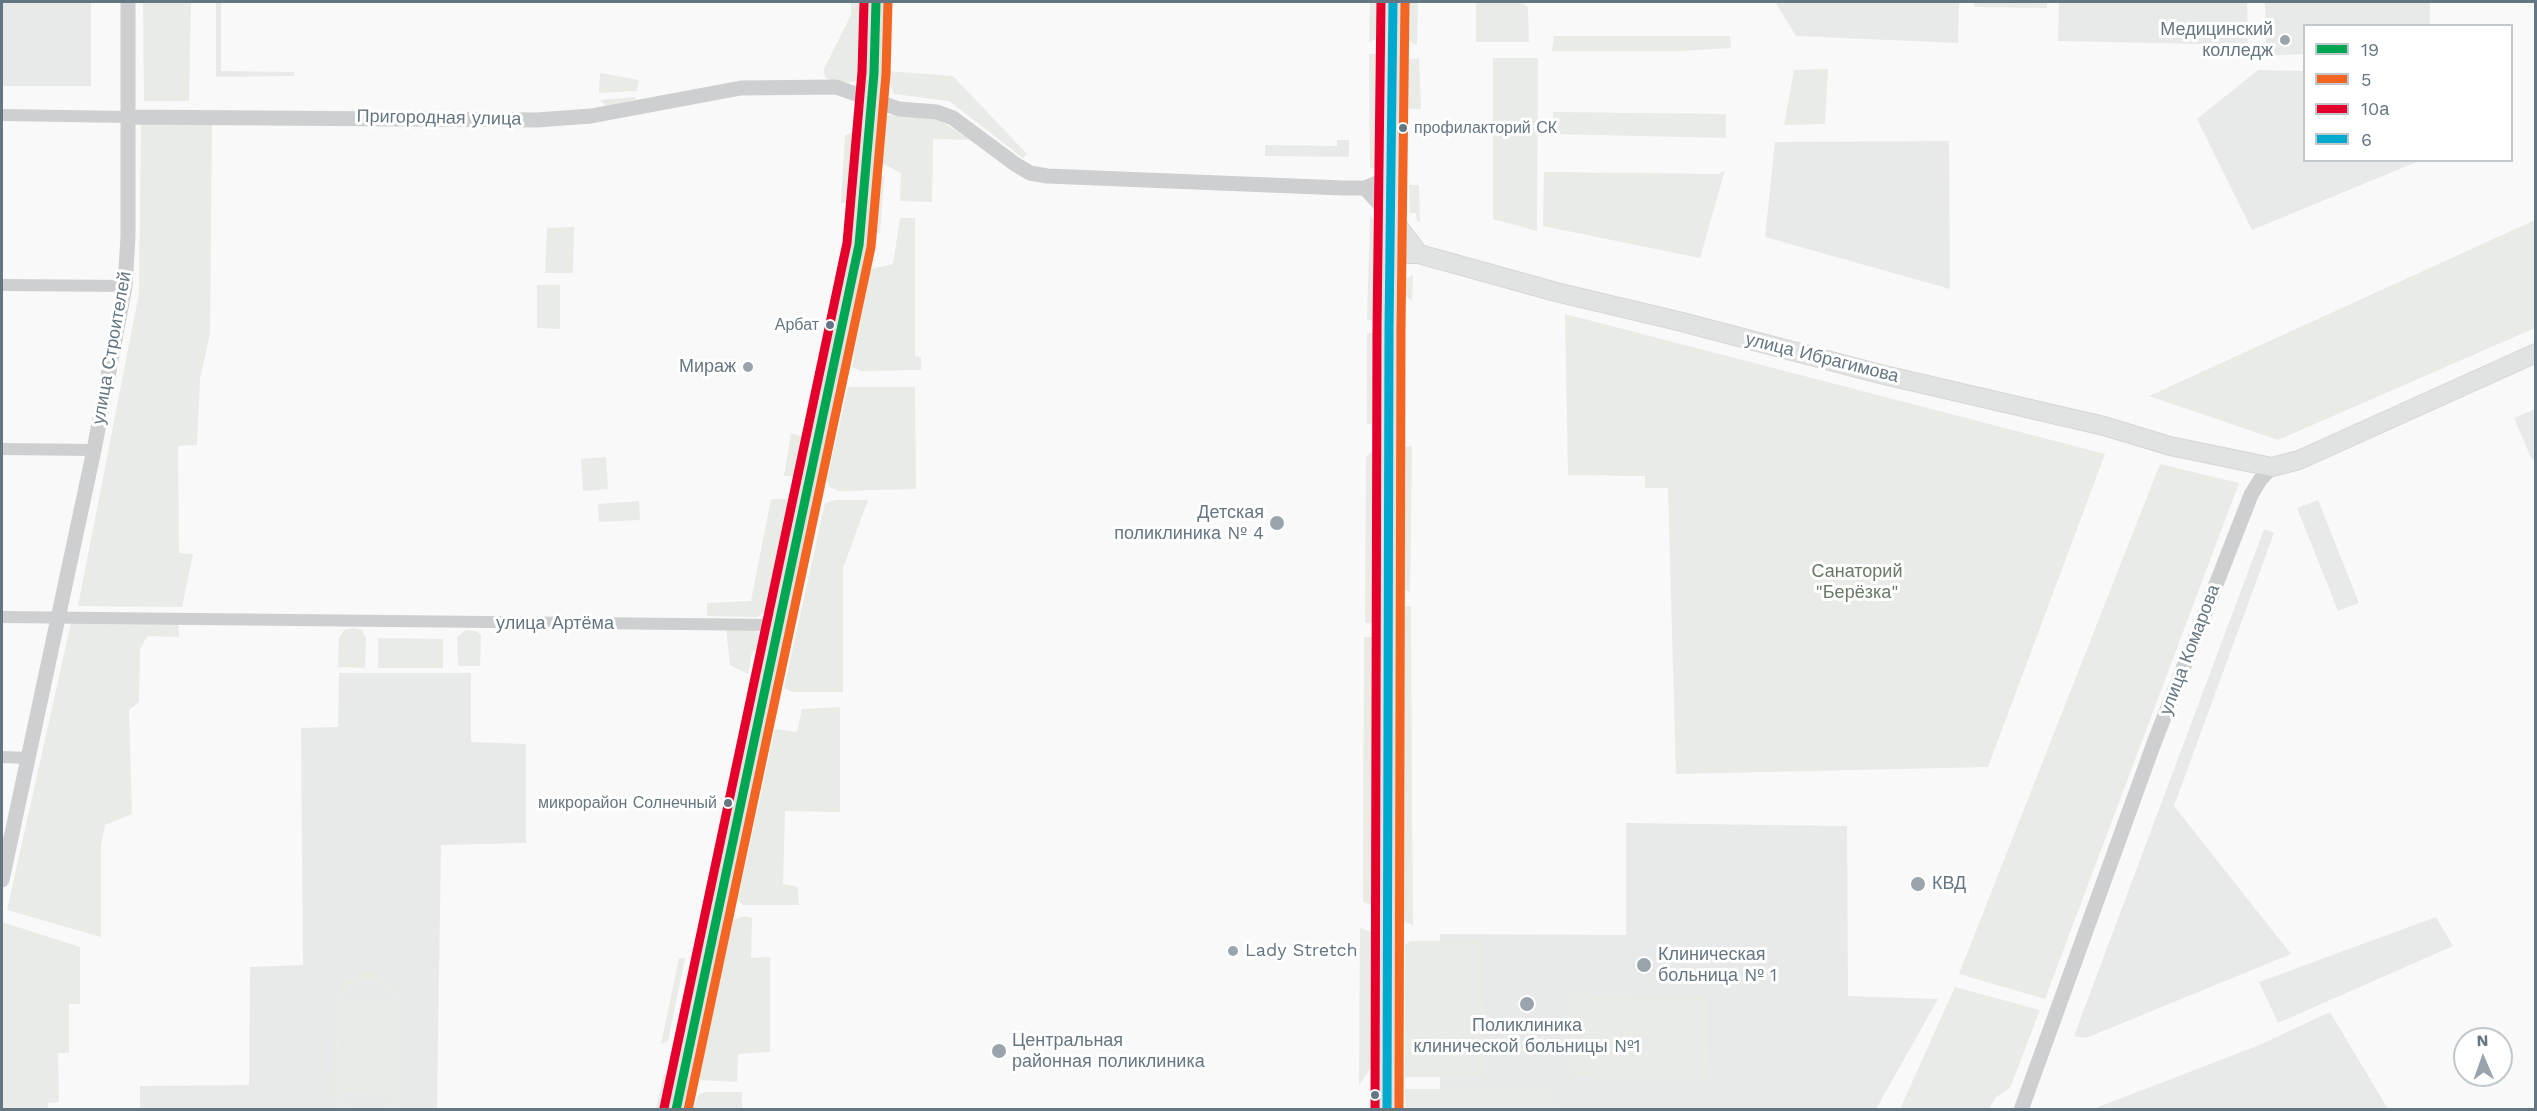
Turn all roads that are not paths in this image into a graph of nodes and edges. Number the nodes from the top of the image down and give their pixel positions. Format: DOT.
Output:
graph roads {
  1 [pos="128,2"];
  2 [pos="876,2"];
  3 [pos="1393,2"];
  4 [pos="872,99"];
  5 [pos="2,115"];
  6 [pos="128,117"];
  7 [pos="1391,172"];
  8 [pos="1365,188"];
  9 [pos="1391,217"];
  10 [pos="1390,254"];
  11 [pos="1419,254"];
  12 [pos="2,285"];
  13 [pos="125,286"];
  14 [pos="2535,353"];
  15 [pos="2,449"];
  16 [pos="94,450"];
  17 [pos="2272,467"];
  18 [pos="2,617"];
  19 [pos="57,618"];
  20 [pos="778,625"];
  21 [pos="2,757"];
  22 [pos="27,758"];
  23 [pos="2,880"];
  24 [pos="676,1110"];
  25 [pos="1387,1110"];
  26 [pos="2021,1110"];
  1 -- 6 [label="street, улица Строителей"];
  2 -- 4 [label="main road"];
  3 -- 7 [label="main road"];
  4 -- 6 [label="street, Пригородная улица"];
  4 -- 8 [label="street, Пригородная улица"];
  4 -- 20 [label="main road"];
  5 -- 6 [label="street, Пригородная улица"];
  6 -- 13 [label="street, улица Строителей"];
  7 -- 8 [label="street"];
  7 -- 9 [label="main road"];
  8 -- 9 [label="street"];
  9 -- 10 [label="main road"];
  9 -- 11 [label="main road"];
  10 -- 11 [label="main road, улица Ибрагимова"];
  10 -- 25 [label="main road"];
  11 -- 17 [label="main road, улица Ибрагимова"];
  12 -- 13 [label="street"];
  13 -- 16 [label="street, улица Строителей"];
  14 -- 17 [label="main road"];
  15 -- 16 [label="street"];
  16 -- 19 [label="street, улица Строителей"];
  17 -- 26 [label="street, улица Комарова"];
  18 -- 19 [label="street"];
  19 -- 20 [label="street, улица Артёма"];
  19 -- 22 [label="street, улица Строителей"];
  20 -- 24 [label="main road"];
  21 -- 22 [label="street"];
  22 -- 23 [label="street, улица Строителей"];
}
